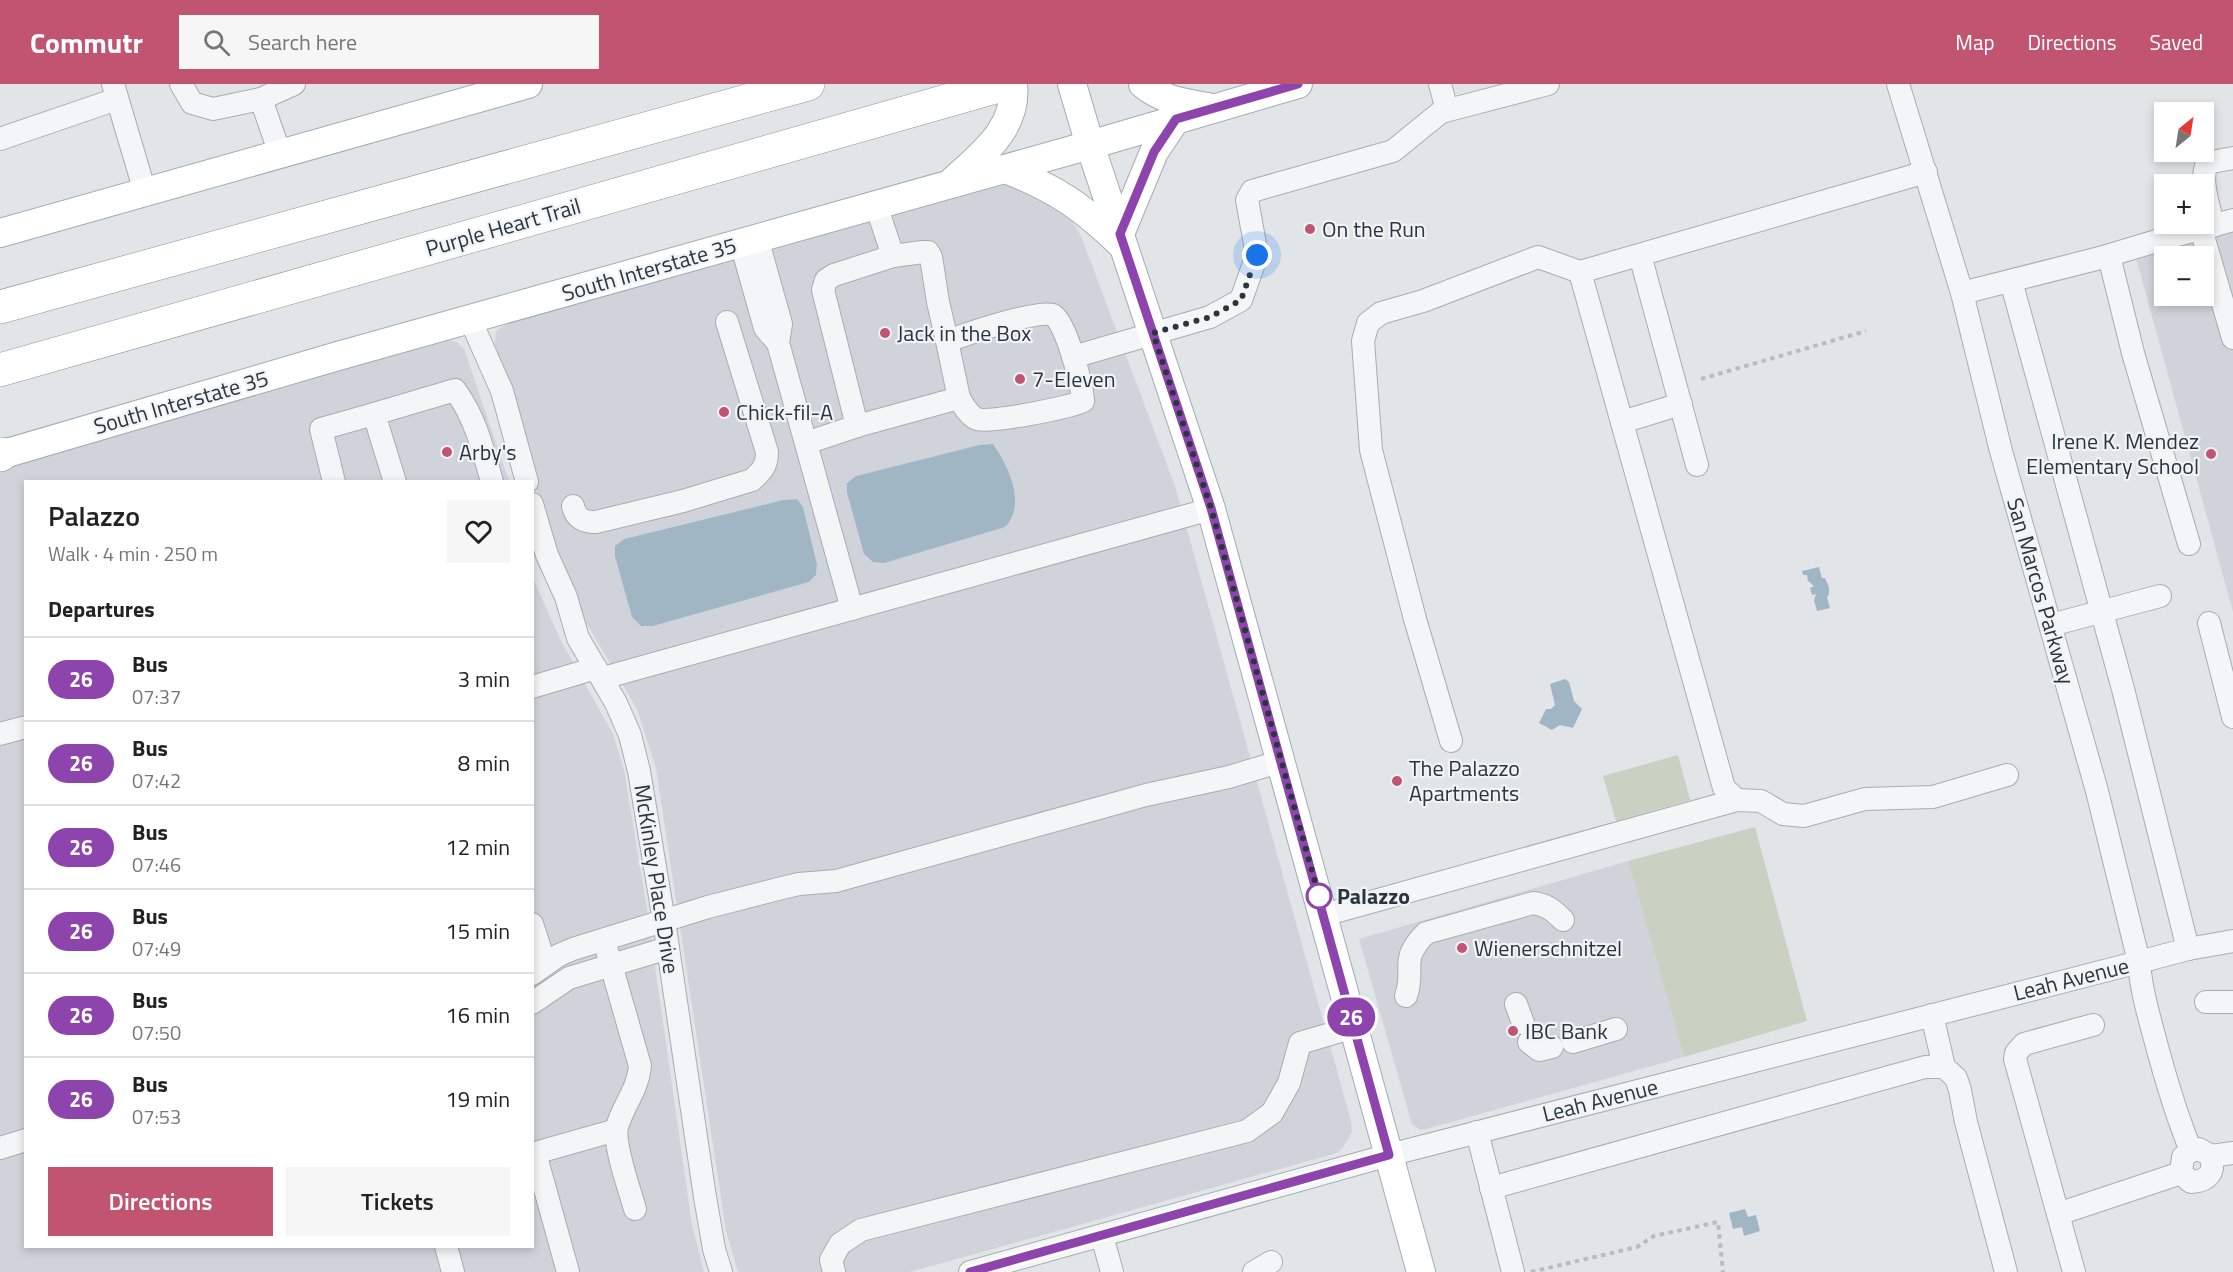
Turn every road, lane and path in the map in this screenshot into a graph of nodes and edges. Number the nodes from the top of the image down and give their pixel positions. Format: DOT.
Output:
graph roads {
  1 [pos="181,84"];
  2 [pos="294,84"];
  3 [pos="528,84"];
  4 [pos="808,84"];
  5 [pos="1006,84"];
  6 [pos="1013,84"];
  7 [pos="1072,84"];
  8 [pos="1143,84"];
  9 [pos="1298,84"];
  10 [pos="1440,84"];
  11 [pos="1548,84"];
  12 [pos="1898,84"];
  13 [pos="115,92"];
  14 [pos="261,99"];
  15 [pos="1214,108"];
  16 [pos="1447,110"];
  17 [pos="1176,119"];
  18 [pos="0,139"];
  19 [pos="1090,145"];
  20 [pos="280,154"];
  21 [pos="2233,158"];
  22 [pos="1005,169"];
  23 [pos="1926,172"];
  24 [pos="949,184"];
  25 [pos="145,192"];
  26 [pos="876,205"];
  27 [pos="2216,225"];
  28 [pos="0,232"];
  29 [pos="749,240"];
  30 [pos="1122,240"];
  31 [pos="1640,255"];
  32 [pos="893,256"];
  33 [pos="2109,256"];
  34 [pos="1580,272"];
  35 [pos="2011,281"];
  36 [pos="1962,293"];
  37 [pos="0,307"];
  38 [pos="470,319"];
  39 [pos="727,322"];
  40 [pos="1866,331"];
  41 [pos="1153,333"];
  42 [pos="2233,338"];
  43 [pos="947,340"];
  44 [pos="1072,357"];
  45 [pos="0,370"];
  46 [pos="1701,379"];
  47 [pos="959,398"];
  48 [pos="1680,404"];
  49 [pos="374,414"];
  50 [pos="1622,422"];
  51 [pos="857,426"];
  52 [pos="806,443"];
  53 [pos="1,455"];
  54 [pos="1697,465"];
  55 [pos="334,480"];
  56 [pos="393,480"];
  57 [pos="491,480"];
  58 [pos="525,480"];
  59 [pos="573,506"];
  60 [pos="1211,508"];
  61 [pos="534,510"];
  62 [pos="2189,544"];
  63 [pos="2160,596"];
  64 [pos="852,609"];
  65 [pos="2101,612"];
  66 [pos="2210,623"];
  67 [pos="2051,625"];
  68 [pos="600,673"];
  69 [pos="534,687"];
  70 [pos="2233,717"];
  71 [pos="24,728"];
  72 [pos="0,734"];
  73 [pos="1451,741"];
  74 [pos="1282,761"];
  75 [pos="2007,775"];
  76 [pos="1737,800"];
  77 [pos="1324,915"];
  78 [pos="1563,920"];
  79 [pos="664,921"];
  80 [pos="534,937"];
  81 [pos="604,940"];
  82 [pos="2233,941"];
  83 [pos="668,948"];
  84 [pos="2188,949"];
  85 [pos="2139,962"];
  86 [pos="611,964"];
  87 [pos="539,969"];
  88 [pos="1406,996"];
  89 [pos="534,1002"];
  90 [pos="2206,1002"];
  91 [pos="2233,1002"];
  92 [pos="1932,1015"];
  93 [pos="1523,1023"];
  94 [pos="2093,1025"];
  95 [pos="1354,1027"];
  96 [pos="1616,1029"];
  97 [pos="1944,1066"];
  98 [pos="616,1130"];
  99 [pos="1477,1132"];
  100 [pos="24,1141"];
  101 [pos="0,1148"];
  102 [pos="2212,1153"];
  103 [pos="1389,1155"];
  104 [pos="2181,1173"];
  105 [pos="1491,1188"];
  106 [pos="635,1209"];
  107 [pos="2058,1214"];
  108 [pos="1102,1236"];
  109 [pos="447,1248"];
  110 [pos="453,1272"];
  111 [pos="568,1272"];
  112 [pos="721,1272"];
  113 [pos="834,1272"];
  114 [pos="970,1272"];
  115 [pos="1112,1272"];
  116 [pos="1421,1272"];
  117 [pos="1513,1272"];
  118 [pos="1530,1272"];
  119 [pos="1723,1272"];
  120 [pos="2006,1272"];
  121 [pos="2074,1272"];
  1 -- 14 [label="street"];
  2 -- 14 [label="street"];
  3 -- 20 [label="main road"];
  4 -- 37 [label="highway"];
  5 -- 45 [label="highway, Purple Heart Trail"];
  6 -- 24 [label="main road"];
  7 -- 19 [label="main road"];
  8 -- 15 [label="main road"];
  9 -- 15 [label="main road, South Interstate 35"];
  10 -- 16 [label="street"];
  11 -- 16 [label="street"];
  12 -- 23 [label="street, San Marcos Parkway"];
  13 -- 18 [label="street"];
  13 -- 25 [label="street"];
  14 -- 20 [label="street"];
  15 -- 17 [label="main road, South Interstate 35"];
  16 -- 41 [label="street"];
  17 -- 19 [label="main road, South Interstate 35"];
  17 -- 30 [label="main road"];
  19 -- 22 [label="main road, South Interstate 35"];
  19 -- 30 [label="main road"];
  20 -- 25 [label="main road"];
  21 -- 27 [label="street"];
  22 -- 24 [label="main road, South Interstate 35"];
  22 -- 30 [label="main road"];
  23 -- 31 [label="street"];
  23 -- 36 [label="street, San Marcos Parkway"];
  24 -- 26 [label="main road, South Interstate 35"];
  25 -- 28 [label="main road"];
  26 -- 29 [label="main road, South Interstate 35"];
  26 -- 32 [label="street"];
  27 -- 33 [label="street"];
  27 -- 42 [label="street"];
  29 -- 38 [label="main road, South Interstate 35"];
  29 -- 52 [label="street"];
  30 -- 41 [label="main road"];
  31 -- 34 [label="street"];
  31 -- 48 [label="street"];
  32 -- 43 [label="street"];
  32 -- 51 [label="street"];
  33 -- 35 [label="street"];
  33 -- 62 [label="street"];
  34 -- 50 [label="street"];
  34 -- 73 [label="street"];
  35 -- 36 [label="street"];
  35 -- 65 [label="street"];
  36 -- 67 [label="street, San Marcos Parkway"];
  38 -- 53 [label="main road, South Interstate 35"];
  38 -- 58 [label="street"];
  39 -- 59 [label="street"];
  40 -- 46 [label="path"];
  41 -- 44 [label="street"];
  41 -- 60 [label="main road"];
  43 -- 44 [label="street"];
  43 -- 47 [label="street"];
  44 -- 47 [label="street"];
  47 -- 51 [label="street"];
  48 -- 50 [label="street"];
  48 -- 54 [label="street"];
  49 -- 55 [label="street"];
  49 -- 56 [label="street"];
  49 -- 57 [label="street"];
  50 -- 76 [label="street"];
  51 -- 52 [label="street"];
  52 -- 64 [label="street"];
  60 -- 64 [label="street"];
  60 -- 74 [label="main road"];
  61 -- 68 [label="street, McKinley Place Drive"];
  63 -- 65 [label="street"];
  64 -- 68 [label="street"];
  65 -- 67 [label="street"];
  65 -- 84 [label="street"];
  66 -- 70 [label="street"];
  67 -- 85 [label="street, San Marcos Parkway"];
  68 -- 69 [label="street"];
  68 -- 79 [label="street, McKinley Place Drive"];
  71 -- 72 [label="street"];
  74 -- 77 [label="main road"];
  74 -- 79 [label="street"];
  75 -- 76 [label="street"];
  76 -- 77 [label="street"];
  77 -- 95 [label="main road"];
  78 -- 88 [label="street"];
  79 -- 81 [label="street"];
  79 -- 83 [label="street, McKinley Place Drive"];
  80 -- 87 [label="street"];
  81 -- 86 [label="street"];
  81 -- 87 [label="street"];
  82 -- 84 [label="street, Leah Avenue"];
  83 -- 86 [label="street"];
  83 -- 112 [label="street, McKinley Place Drive"];
  84 -- 85 [label="street, Leah Avenue"];
  85 -- 92 [label="street, Leah Avenue"];
  85 -- 102 [label="street, San Marcos Parkway"];
  86 -- 89 [label="street"];
  86 -- 98 [label="street"];
  90 -- 91 [label="street"];
  92 -- 97 [label="street"];
  92 -- 99 [label="street, Leah Avenue"];
  93 -- 96 [label="street"];
  94 -- 107 [label="street"];
  95 -- 103 [label="main road"];
  95 -- 113 [label="street"];
  97 -- 105 [label="street"];
  97 -- 120 [label="street"];
  98 -- 106 [label="street"];
  98 -- 111 [label="street"];
  99 -- 103 [label="street, Leah Avenue"];
  99 -- 105 [label="street"];
  100 -- 101 [label="street"];
  102 -- 104 [label="street"];
  102 -- 104 [label="street"];
  103 -- 108 [label="street, Leah Avenue"];
  103 -- 116 [label="main road"];
  104 -- 107 [label="street"];
  105 -- 117 [label="street"];
  107 -- 121 [label="street"];
  108 -- 114 [label="street, Leah Avenue"];
  108 -- 115 [label="street"];
  109 -- 110 [label="street"];
  118 -- 119 [label="path"];
}
